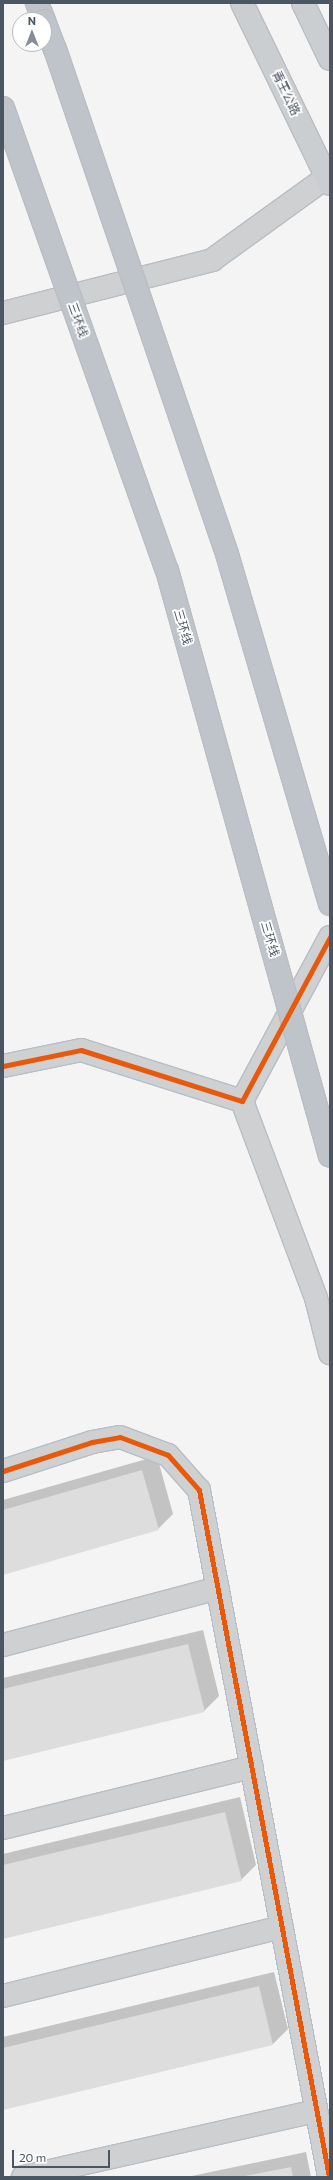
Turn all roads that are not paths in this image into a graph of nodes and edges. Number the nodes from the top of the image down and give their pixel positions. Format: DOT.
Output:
graph roads {
  1 [pos="242,3"];
  2 [pos="303,3"];
  3 [pos="52,41"];
  4 [pos="330,58"];
  5 [pos="3,108"];
  6 [pos="328,180"];
  7 [pos="3,313"];
  8 [pos="330,904"];
  9 [pos="330,937"];
  10 [pos="3,1066"];
  11 [pos="242,1101"];
  12 [pos="330,1156"];
  13 [pos="330,1353"];
  14 [pos="3,1471"];
  15 [pos="218,1588"];
  16 [pos="3,1645"];
  17 [pos="252,1767"];
  18 [pos="3,1828"];
  19 [pos="282,1927"];
  20 [pos="3,1996"];
  21 [pos="316,2111"];
  22 [pos="23,2177"];
  23 [pos="329,2177"];
  1 -- 6 [label="main road, 青王公路"];
  2 -- 4 [label="main road"];
  3 -- 8 [label="highway, bridge"];
  5 -- 12 [label="highway, 三环线, bridge"];
  6 -- 7 [label="street"];
  9 -- 11 [label="street"];
  10 -- 11 [label="street"];
  11 -- 13 [label="street"];
  14 -- 15 [label="street"];
  15 -- 16 [label="street"];
  15 -- 17 [label="street"];
  17 -- 18 [label="street"];
  17 -- 19 [label="street"];
  19 -- 20 [label="street"];
  19 -- 21 [label="street"];
  21 -- 22 [label="street"];
  21 -- 23 [label="street"];
}
